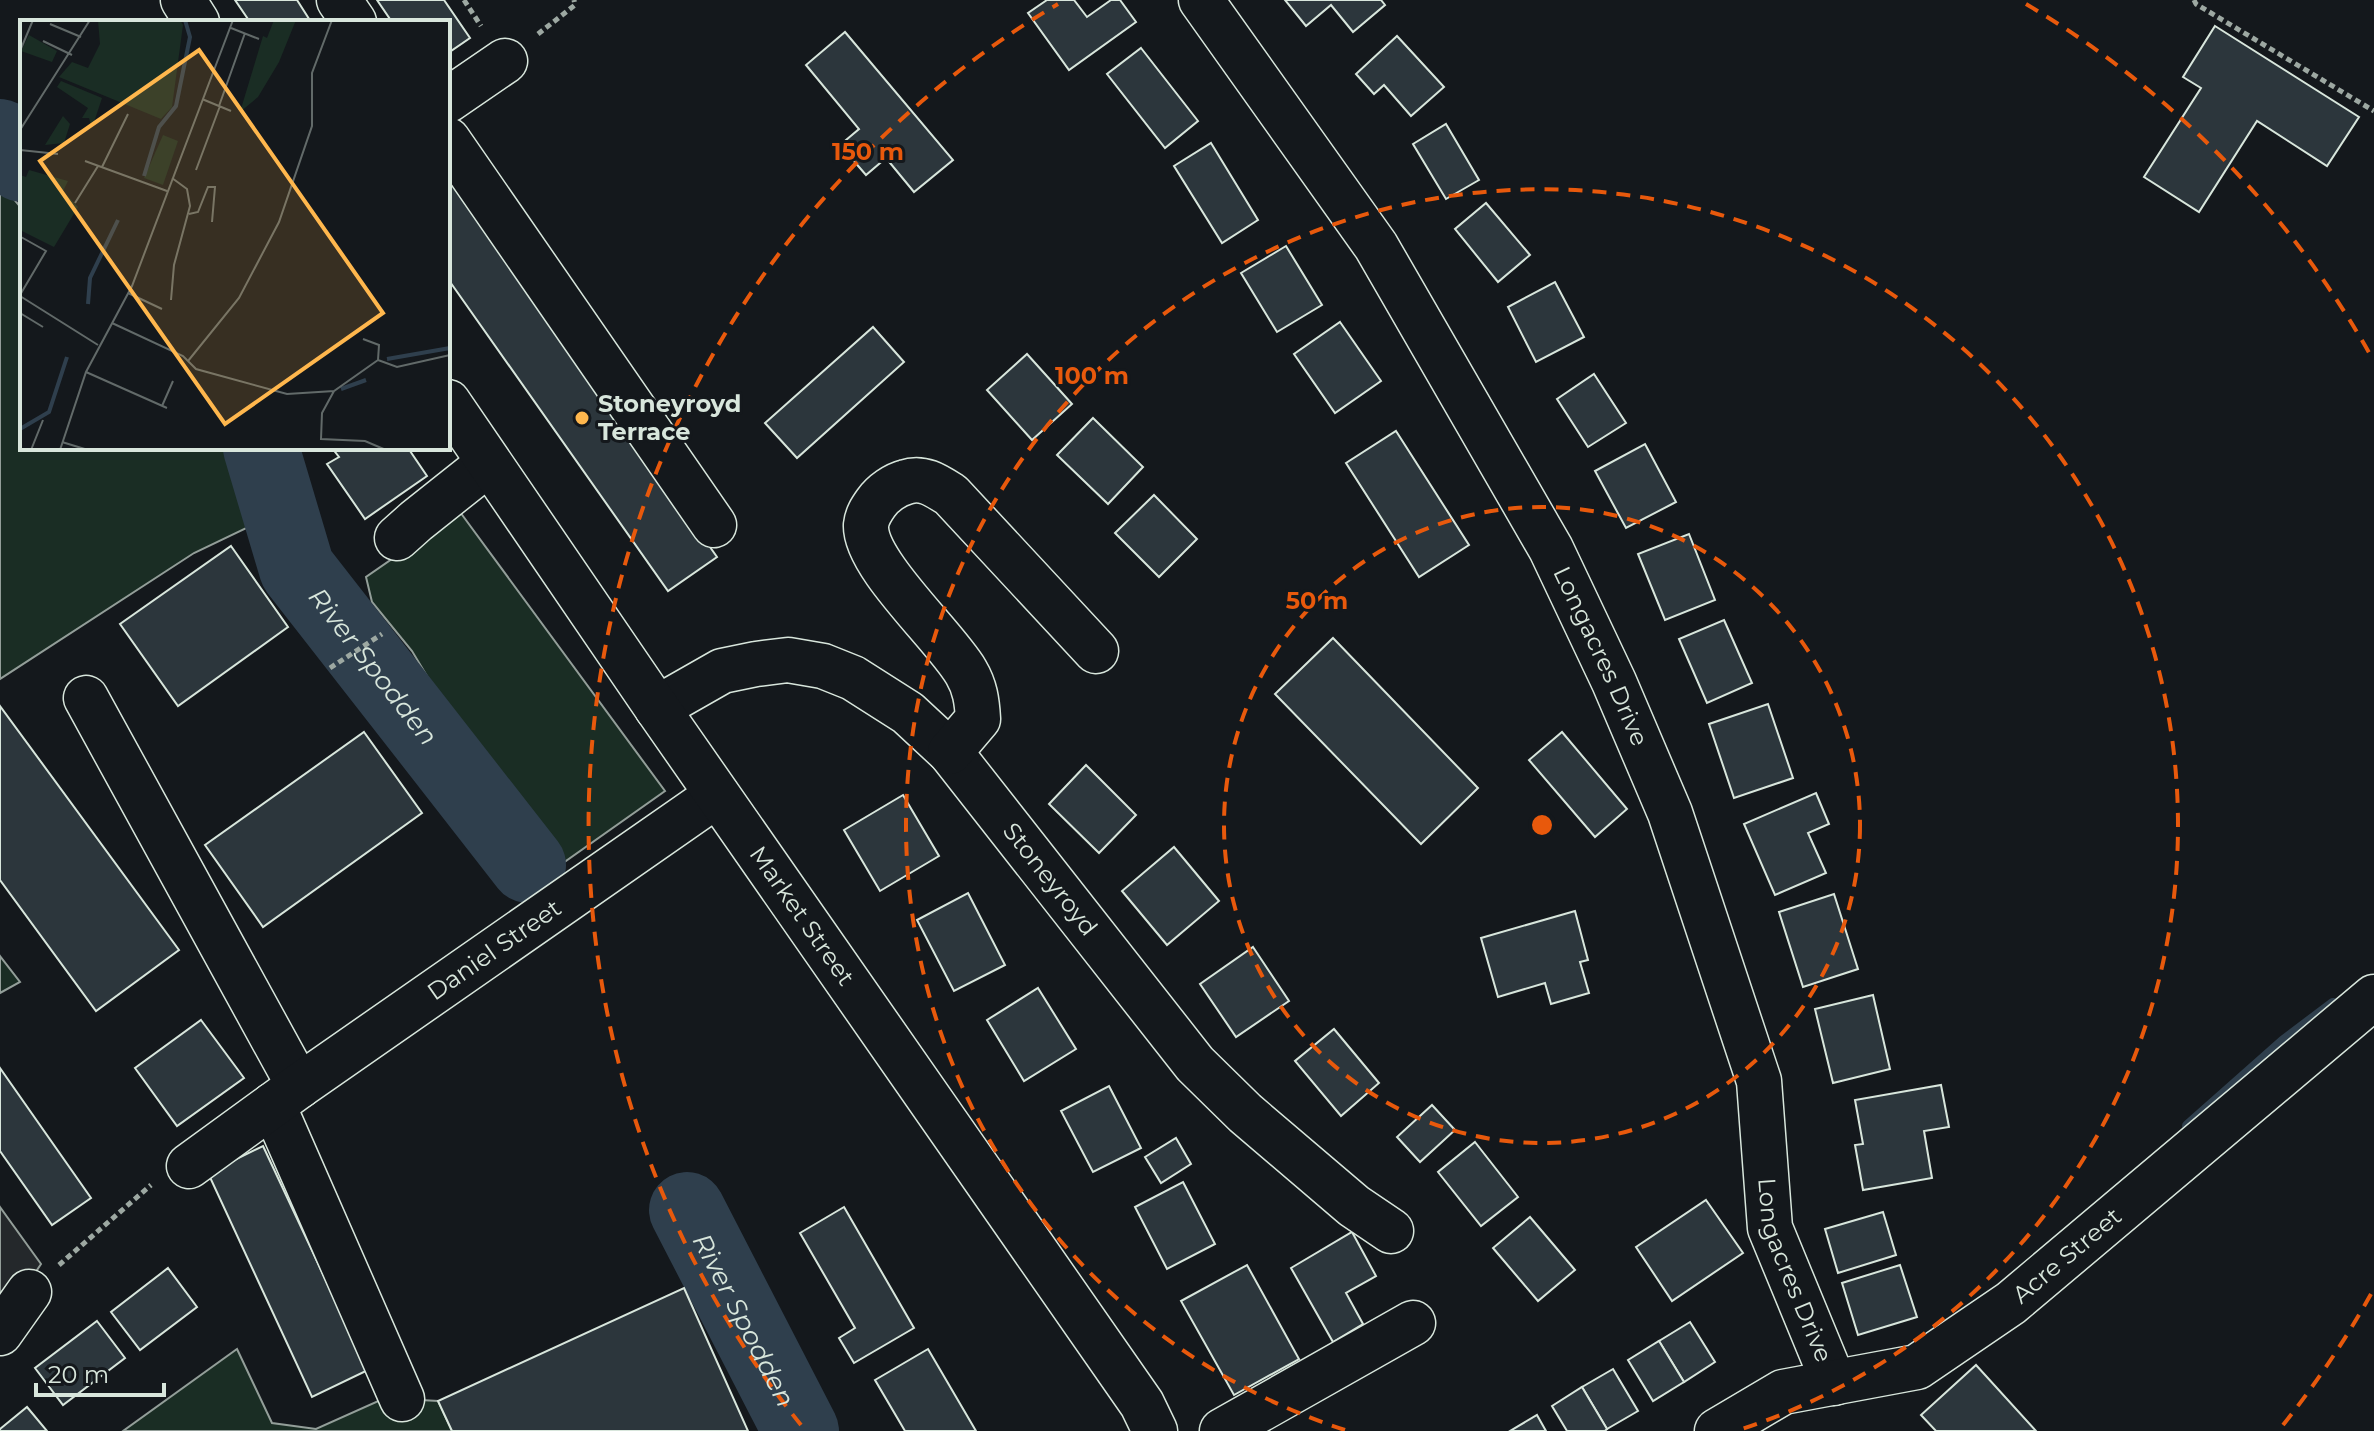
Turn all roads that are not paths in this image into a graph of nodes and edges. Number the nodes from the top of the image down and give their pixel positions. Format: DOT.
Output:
graph roads {
  1 [pos="183,0"];
  2 [pos="339,0"];
  3 [pos="1201,0"];
  4 [pos="196,20"];
  5 [pos="353,20"];
  6 [pos="505,61"];
  7 [pos="450,99"];
  8 [pos="450,143"];
  9 [pos="450,405"];
  10 [pos="489,463"];
  11 [pos="714,525"];
  12 [pos="397,538"];
  13 [pos="1096,651"];
  14 [pos="86,698"];
  15 [pos="657,708"];
  16 [pos="950,752"];
  17 [pos="717,795"];
  18 [pos="2374,997"];
  19 [pos="286,1095"];
  20 [pos="189,1166"];
  21 [pos="1391,1231"];
  22 [pos="29,1292"];
  23 [pos="1413,1323"];
  24 [pos="0,1333"];
  25 [pos="1834,1383"];
  26 [pos="402,1399"];
  27 [pos="1155,1431"];
  28 [pos="1222,1431"];
  29 [pos="1717,1431"];
  1 -- 4 [label="street"];
  2 -- 5 [label="street"];
  3 -- 25 [label="street, Longacres Drive"];
  6 -- 7 [label="street"];
  8 -- 11 [label="street"];
  9 -- 10 [label="street, Market Street"];
  10 -- 12 [label="street"];
  10 -- 15 [label="street, Market Street"];
  13 -- 16 [label="street"];
  14 -- 19 [label="street"];
  15 -- 16 [label="street, Stoneyroyd"];
  15 -- 17 [label="street, Market Street"];
  16 -- 21 [label="street, Stoneyroyd"];
  17 -- 19 [label="street, Daniel Street"];
  17 -- 27 [label="street, Market Street"];
  18 -- 25 [label="street, Acre Street"];
  19 -- 20 [label="street, Daniel Street"];
  19 -- 26 [label="street"];
  22 -- 24 [label="street"];
  23 -- 28 [label="street"];
  25 -- 29 [label="street, Acre Street"];
}
